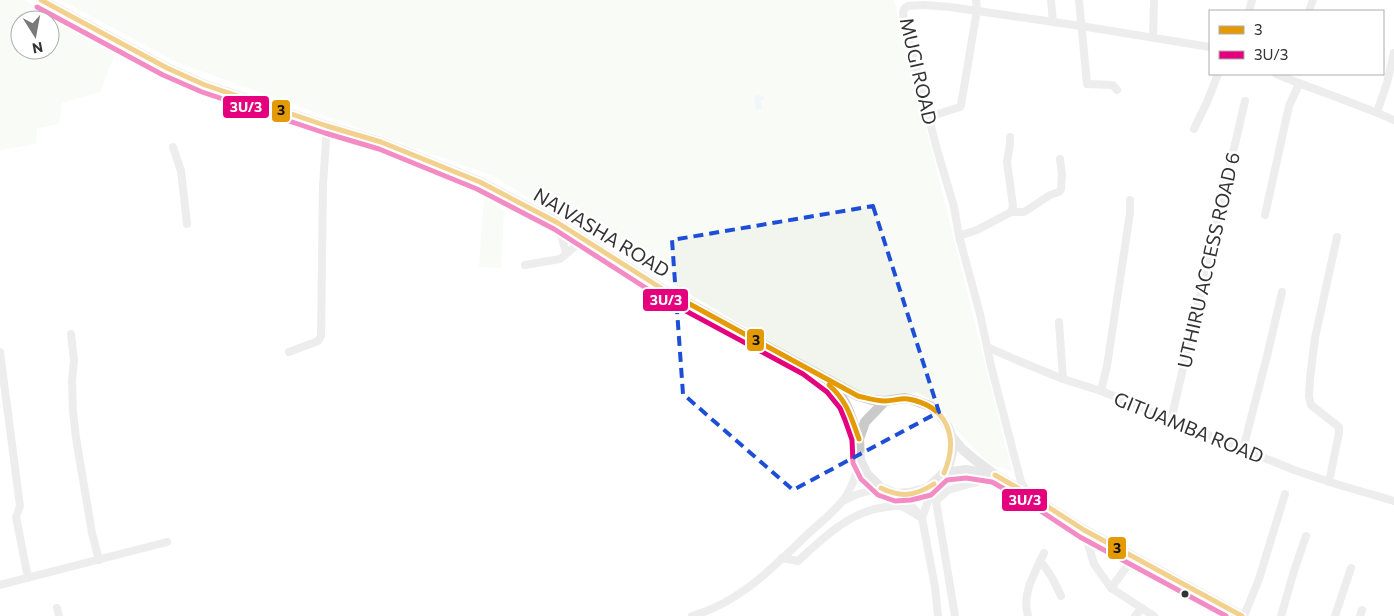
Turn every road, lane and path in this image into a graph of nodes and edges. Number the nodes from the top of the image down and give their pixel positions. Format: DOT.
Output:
graph roads {
  1 [pos="41,0"];
  2 [pos="976,0"];
  3 [pos="1051,0"];
  4 [pos="1079,0"];
  5 [pos="1154,0"];
  6 [pos="950,3"];
  7 [pos="977,10"];
  8 [pos="1053,22"];
  9 [pos="1081,26"];
  10 [pos="1153,37"];
  11 [pos="1209,47"];
  12 [pos="1394,53"];
  13 [pos="1218,75"];
  14 [pos="1281,75"];
  15 [pos="1299,84"];
  16 [pos="1117,90"];
  17 [pos="1245,101"];
  18 [pos="1377,112"];
  19 [pos="929,117"];
  20 [pos="1394,120"];
  21 [pos="327,126"];
  22 [pos="1194,129"];
  23 [pos="1010,137"];
  24 [pos="173,147"];
  25 [pos="1060,159"];
  26 [pos="1130,200"];
  27 [pos="1011,212"];
  28 [pos="1265,215"];
  29 [pos="558,223"];
  30 [pos="188,224"];
  31 [pos="959,236"];
  32 [pos="1337,237"];
  33 [pos="584,239"];
  34 [pos="566,253"];
  35 [pos="525,265"];
  36 [pos="1282,292"];
  37 [pos="1059,322"];
  38 [pos="71,334"];
  39 [pos="987,347"];
  40 [pos="0,352"];
  41 [pos="289,352"];
  42 [pos="807,368"];
  43 [pos="1063,379"];
  44 [pos="1101,391"];
  45 [pos="884,401"];
  46 [pos="1172,420"];
  47 [pos="951,436"];
  48 [pos="858,439"];
  49 [pos="1243,449"];
  50 [pos="860,460"];
  51 [pos="944,473"];
  52 [pos="997,476"];
  53 [pos="1329,482"];
  54 [pos="934,484"];
  55 [pos="882,488"];
  56 [pos="896,494"];
  57 [pos="1028,494"];
  58 [pos="1285,494"];
  59 [pos="1394,499"];
  60 [pos="842,502"];
  61 [pos="922,518"];
  62 [pos="1084,530"];
  63 [pos="1306,536"];
  64 [pos="167,542"];
  65 [pos="1044,553"];
  66 [pos="782,558"];
  67 [pos="1134,558"];
  68 [pos="99,560"];
  69 [pos="1040,562"];
  70 [pos="1351,568"];
  71 [pos="28,578"];
  72 [pos="0,585"];
  73 [pos="1110,588"];
  74 [pos="1061,596"];
  75 [pos="1142,608"];
  76 [pos="954,613"];
  77 [pos="938,614"];
  78 [pos="692,616"];
  79 [pos="1028,616"];
  80 [pos="1135,616"];
  81 [pos="1154,616"];
  82 [pos="1243,616"];
  83 [pos="1281,616"];
  84 [pos="1335,616"];
  1 -- 21 [label="main road, NAIVASHA ROAD"];
  2 -- 7 [label="street"];
  3 -- 8 [label="street"];
  4 -- 9 [label="street"];
  5 -- 10 [label="street"];
  6 -- 7 [label="street, MUGI ROAD"];
  6 -- 19 [label="street, MUGI ROAD"];
  7 -- 8 [label="street, MUGI ROAD"];
  7 -- 19 [label="street"];
  8 -- 9 [label="street, MUGI ROAD"];
  9 -- 10 [label="street, MUGI ROAD"];
  9 -- 16 [label="street"];
  10 -- 11 [label="street, MUGI ROAD"];
  12 -- 18 [label="street"];
  13 -- 22 [label="street"];
  14 -- 15 [label="street"];
  15 -- 18 [label="street"];
  15 -- 28 [label="street"];
  17 -- 46 [label="street, UTHIRU ACCESS ROAD 6"];
  18 -- 20 [label="street"];
  19 -- 31 [label="street, MUGI ROAD"];
  21 -- 29 [label="main road, NAIVASHA ROAD"];
  21 -- 41 [label="street"];
  23 -- 27 [label="street"];
  24 -- 30 [label="street"];
  25 -- 27 [label="street"];
  26 -- 44 [label="street"];
  27 -- 31 [label="street"];
  29 -- 33 [label="main road, NAIVASHA ROAD"];
  29 -- 34 [label="street"];
  31 -- 39 [label="street, MUGI ROAD"];
  32 -- 53 [label="street"];
  33 -- 34 [label="street"];
  33 -- 42 [label="main road, NAIVASHA ROAD"];
  34 -- 35 [label="street"];
  36 -- 49 [label="street"];
  37 -- 43 [label="street"];
  38 -- 68 [label="street"];
  39 -- 43 [label="street, GITUAMBA ROAD"];
  39 -- 57 [label="street, MUGI ROAD"];
  40 -- 71 [label="street"];
  42 -- 45 [label="main road, NAIVASHA ROAD"];
  42 -- 48 [label="main road, NAIVASHA ROAD"];
  43 -- 44 [label="street, GITUAMBA ROAD"];
  44 -- 46 [label="street, GITUAMBA ROAD"];
  45 -- 47 [label="main road"];
  45 -- 48 [label="main road"];
  46 -- 49 [label="street, GITUAMBA ROAD"];
  47 -- 51 [label="main road"];
  47 -- 52 [label="main road"];
  48 -- 50 [label="main road"];
  49 -- 53 [label="street, GITUAMBA ROAD"];
  50 -- 55 [label="main road"];
  50 -- 60 [label="street"];
  51 -- 52 [label="main road"];
  51 -- 54 [label="main road"];
  52 -- 57 [label="main road"];
  52 -- 76 [label="street"];
  53 -- 59 [label="street, GITUAMBA ROAD"];
  54 -- 56 [label="main road"];
  54 -- 61 [label="street"];
  55 -- 56 [label="main road"];
  55 -- 60 [label="street"];
  56 -- 61 [label="street"];
  57 -- 62 [label="main road"];
  58 -- 82 [label="street"];
  60 -- 66 [label="street"];
  61 -- 66 [label="street"];
  61 -- 77 [label="street"];
  62 -- 67 [label="main road"];
  62 -- 73 [label="street"];
  63 -- 83 [label="street"];
  64 -- 68 [label="street"];
  65 -- 69 [label="street"];
  66 -- 78 [label="street"];
  67 -- 73 [label="street"];
  67 -- 82 [label="main road"];
  68 -- 71 [label="street"];
  69 -- 74 [label="street"];
  69 -- 79 [label="street"];
  70 -- 84 [label="street"];
  71 -- 72 [label="street"];
  73 -- 75 [label="street"];
  75 -- 80 [label="street"];
  75 -- 81 [label="street"];
  76 -- 77 [label="street"];
}
